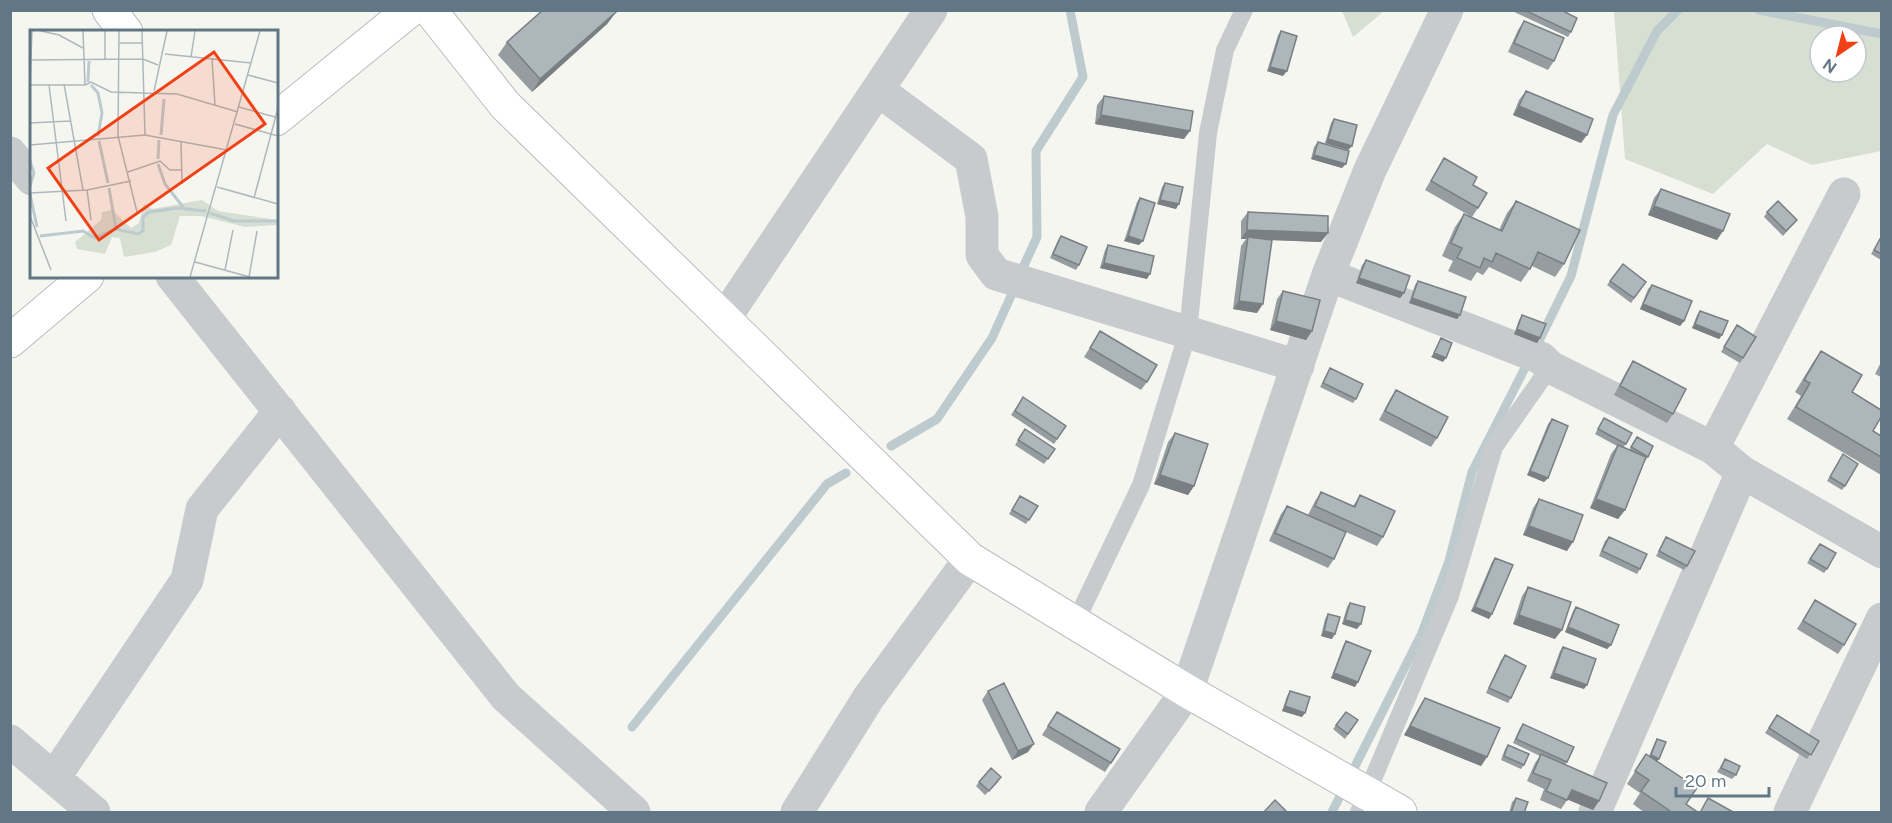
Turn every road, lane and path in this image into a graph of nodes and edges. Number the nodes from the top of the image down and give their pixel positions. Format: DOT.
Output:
graph roads {
  1 [pos="109,10"];
  2 [pos="410,10"];
  3 [pos="430,10"];
  4 [pos="931,10"];
  5 [pos="1244,10"];
  6 [pos="1447,10"];
  7 [pos="124,30"];
  8 [pos="878,90"];
  9 [pos="278,117"];
  10 [pos="10,153"];
  11 [pos="30,177"];
  12 [pos="1844,194"];
  13 [pos="1328,275"];
  14 [pos="85,278"];
  15 [pos="174,278"];
  16 [pos="724,319"];
  17 [pos="1188,332"];
  18 [pos="10,341"];
  19 [pos="1536,358"];
  20 [pos="1298,366"];
  21 [pos="280,411"];
  22 [pos="1713,448"];
  23 [pos="1742,472"];
  24 [pos="1881,552"];
  25 [pos="970,559"];
  26 [pos="1881,618"];
  27 [pos="1075,623"];
  28 [pos="1187,691"];
  29 [pos="10,741"];
  30 [pos="54,778"];
  31 [pos="1361,798"];
  32 [pos="94,813"];
  33 [pos="634,813"];
  34 [pos="796,813"];
  35 [pos="1101,813"];
  36 [pos="1400,813"];
  37 [pos="1595,813"];
  38 [pos="1790,813"];
  1 -- 7 [label="street"];
  2 -- 9 [label="street"];
  3 -- 16 [label="street"];
  4 -- 8 [label="street"];
  5 -- 17 [label="lane"];
  6 -- 13 [label="street"];
  8 -- 16 [label="street"];
  8 -- 17 [label="street"];
  10 -- 11 [label="street"];
  12 -- 22 [label="street"];
  13 -- 19 [label="street"];
  13 -- 20 [label="street"];
  14 -- 18 [label="street"];
  15 -- 21 [label="street"];
  16 -- 25 [label="street"];
  17 -- 20 [label="street"];
  17 -- 27 [label="lane"];
  19 -- 22 [label="street"];
  19 -- 31 [label="lane"];
  20 -- 28 [label="street"];
  21 -- 30 [label="street"];
  21 -- 33 [label="street"];
  22 -- 23 [label="street"];
  23 -- 24 [label="street"];
  23 -- 37 [label="street"];
  25 -- 27 [label="street"];
  25 -- 34 [label="street"];
  26 -- 38 [label="street"];
  27 -- 28 [label="street"];
  28 -- 31 [label="street"];
  28 -- 35 [label="street"];
  29 -- 30 [label="street"];
  30 -- 32 [label="street"];
  31 -- 36 [label="street"];
}
